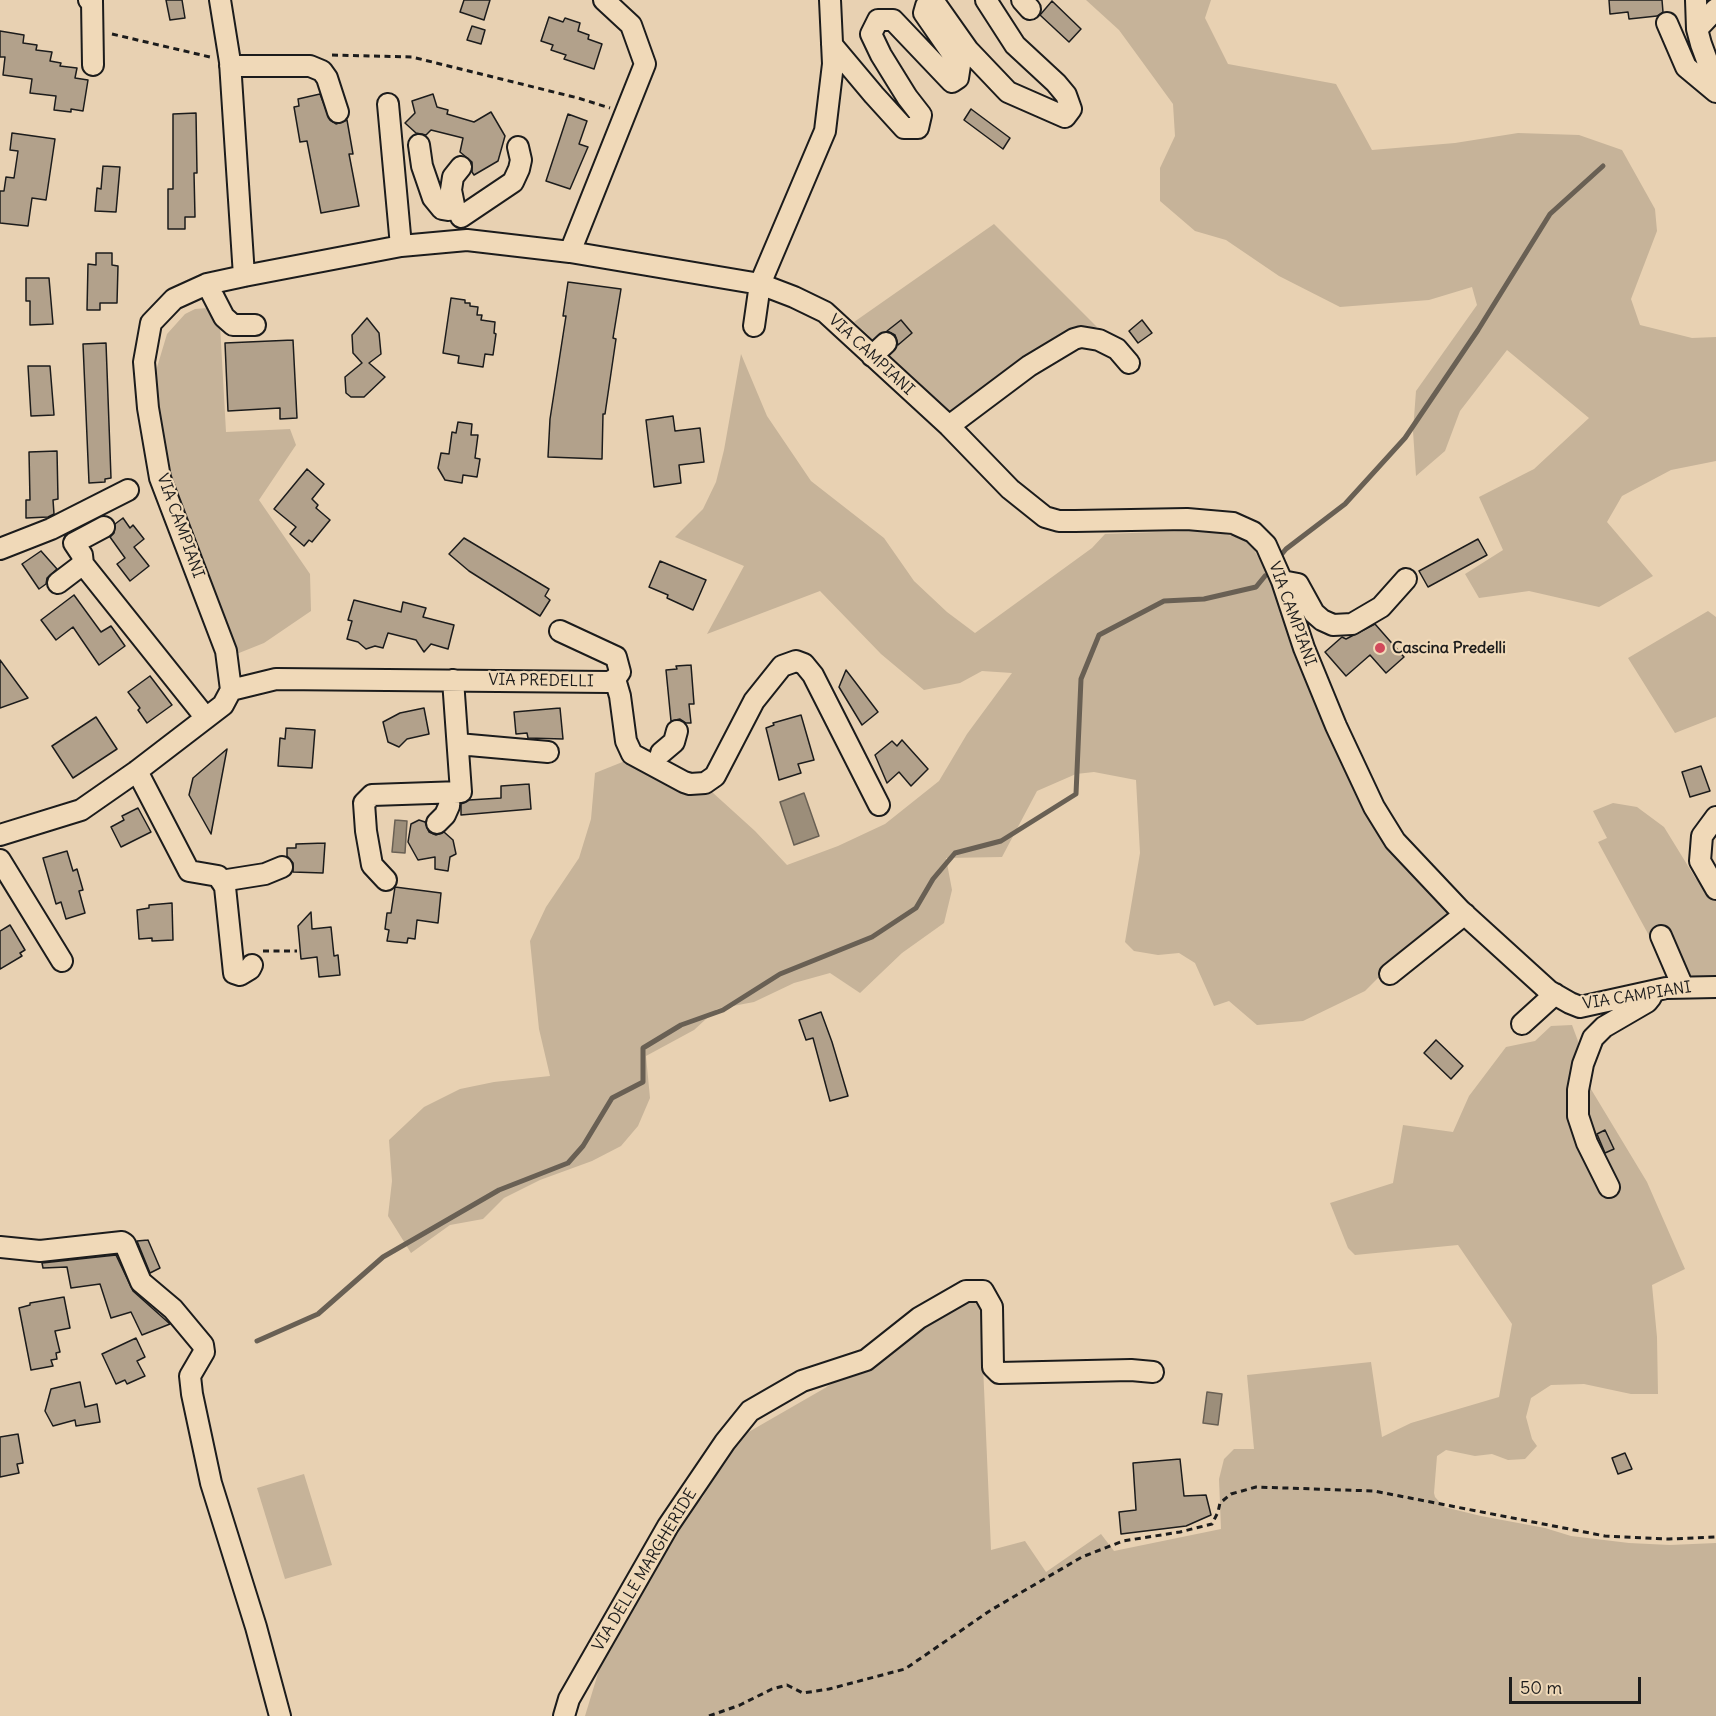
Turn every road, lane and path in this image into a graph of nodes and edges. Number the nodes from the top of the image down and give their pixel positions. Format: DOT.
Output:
graph roads {
  1 [pos="220,0"];
  2 [pos="604,0"];
  3 [pos="831,0"];
  4 [pos="986,0"];
  5 [pos="1696,0"];
  6 [pos="91,1"];
  7 [pos="1716,9"];
  8 [pos="1667,23"];
  9 [pos="1697,28"];
  10 [pos="112,34"];
  11 [pos="832,45"];
  12 [pos="412,57"];
  13 [pos="225,63"];
  14 [pos="93,65"];
  15 [pos="1716,74"];
  16 [pos="1716,92"];
  17 [pos="388,104"];
  18 [pos="338,112"];
  19 [pos="626,114"];
  20 [pos="419,145"];
  21 [pos="518,147"];
  22 [pos="461,167"];
  23 [pos="455,211"];
  24 [pos="467,240"];
  25 [pos="401,246"];
  26 [pos="570,252"];
  27 [pos="244,276"];
  28 [pos="207,284"];
  29 [pos="760,285"];
  30 [pos="255,325"];
  31 [pos="754,326"];
  32 [pos="1129,363"];
  33 [pos="949,426"];
  34 [pos="128,490"];
  35 [pos="104,527"];
  36 [pos="0,549"];
  37 [pos="86,568"];
  38 [pos="1406,579"];
  39 [pos="1282,581"];
  40 [pos="58,582"];
  41 [pos="560,631"];
  42 [pos="453,680"];
  43 [pos="615,680"];
  44 [pos="231,690"];
  45 [pos="206,718"];
  46 [pos="677,731"];
  47 [pos="458,744"];
  48 [pos="548,752"];
  49 [pos="655,758"];
  50 [pos="137,771"];
  51 [pos="455,792"];
  52 [pos="879,805"];
  53 [pos="1716,817"];
  54 [pos="437,823"];
  55 [pos="0,835"];
  56 [pos="0,860"];
  57 [pos="282,867"];
  58 [pos="386,880"];
  59 [pos="221,881"];
  60 [pos="1716,889"];
  61 [pos="1465,914"];
  62 [pos="1661,936"];
  63 [pos="297,951"];
  64 [pos="62,961"];
  65 [pos="252,965"];
  66 [pos="1390,974"];
  67 [pos="1683,987"];
  68 [pos="1716,987"];
  69 [pos="1657,990"];
  70 [pos="1555,994"];
  71 [pos="1522,1024"];
  72 [pos="1609,1187"];
  73 [pos="0,1247"];
  74 [pos="1153,1372"];
  75 [pos="1716,1537"];
  76 [pos="280,1716"];
  77 [pos="564,1716"];
  78 [pos="709,1716"];
  1 -- 13 [label="street"];
  2 -- 19 [label="street"];
  3 -- 11 [label="street"];
  4 -- 11 [label="street"];
  5 -- 9 [label="street"];
  6 -- 14 [label="street"];
  7 -- 9 [label="street"];
  8 -- 16 [label="street"];
  9 -- 15 [label="street"];
  10 -- 13 [label="path"];
  11 -- 29 [label="street"];
  12 -- 19 [label="path"];
  13 -- 18 [label="street"];
  13 -- 27 [label="street"];
  17 -- 25 [label="street"];
  19 -- 26 [label="street"];
  20 -- 23 [label="street"];
  21 -- 23 [label="street"];
  22 -- 23 [label="street"];
  23 -- 24 [label="street"];
  24 -- 25 [label="street, VIA CAMPIANI"];
  24 -- 26 [label="street, VIA CAMPIANI"];
  25 -- 27 [label="street, VIA CAMPIANI"];
  26 -- 29 [label="street, VIA CAMPIANI"];
  27 -- 28 [label="street, VIA CAMPIANI"];
  28 -- 30 [label="street"];
  28 -- 44 [label="street, VIA CAMPIANI"];
  29 -- 31 [label="street"];
  29 -- 33 [label="street, VIA CAMPIANI"];
  32 -- 33 [label="street"];
  33 -- 39 [label="street, VIA CAMPIANI"];
  34 -- 36 [label="street"];
  35 -- 37 [label="street"];
  37 -- 40 [label="street"];
  37 -- 45 [label="street"];
  38 -- 39 [label="street"];
  39 -- 61 [label="street, VIA CAMPIANI"];
  41 -- 43 [label="street, VIA PREDELLI"];
  42 -- 43 [label="street, VIA PREDELLI"];
  42 -- 44 [label="street, VIA PREDELLI"];
  42 -- 47 [label="street"];
  43 -- 49 [label="street"];
  44 -- 45 [label="street"];
  45 -- 50 [label="street"];
  46 -- 49 [label="street"];
  47 -- 48 [label="street"];
  47 -- 51 [label="street"];
  49 -- 52 [label="street"];
  50 -- 55 [label="street"];
  50 -- 59 [label="street"];
  51 -- 54 [label="street"];
  51 -- 58 [label="street"];
  53 -- 60 [label="street"];
  56 -- 64 [label="street"];
  57 -- 59 [label="street"];
  59 -- 65 [label="street"];
  61 -- 66 [label="street"];
  61 -- 70 [label="street, VIA CAMPIANI"];
  62 -- 67 [label="street"];
  63 -- 65 [label="path"];
  67 -- 68 [label="street, VIA CAMPIANI"];
  67 -- 69 [label="street, VIA CAMPIANI"];
  69 -- 70 [label="street, VIA CAMPIANI"];
  69 -- 72 [label="street"];
  70 -- 71 [label="street"];
  73 -- 76 [label="street"];
  74 -- 77 [label="street, VIA DELLE MARGHERIDE"];
  75 -- 78 [label="path"];
}
